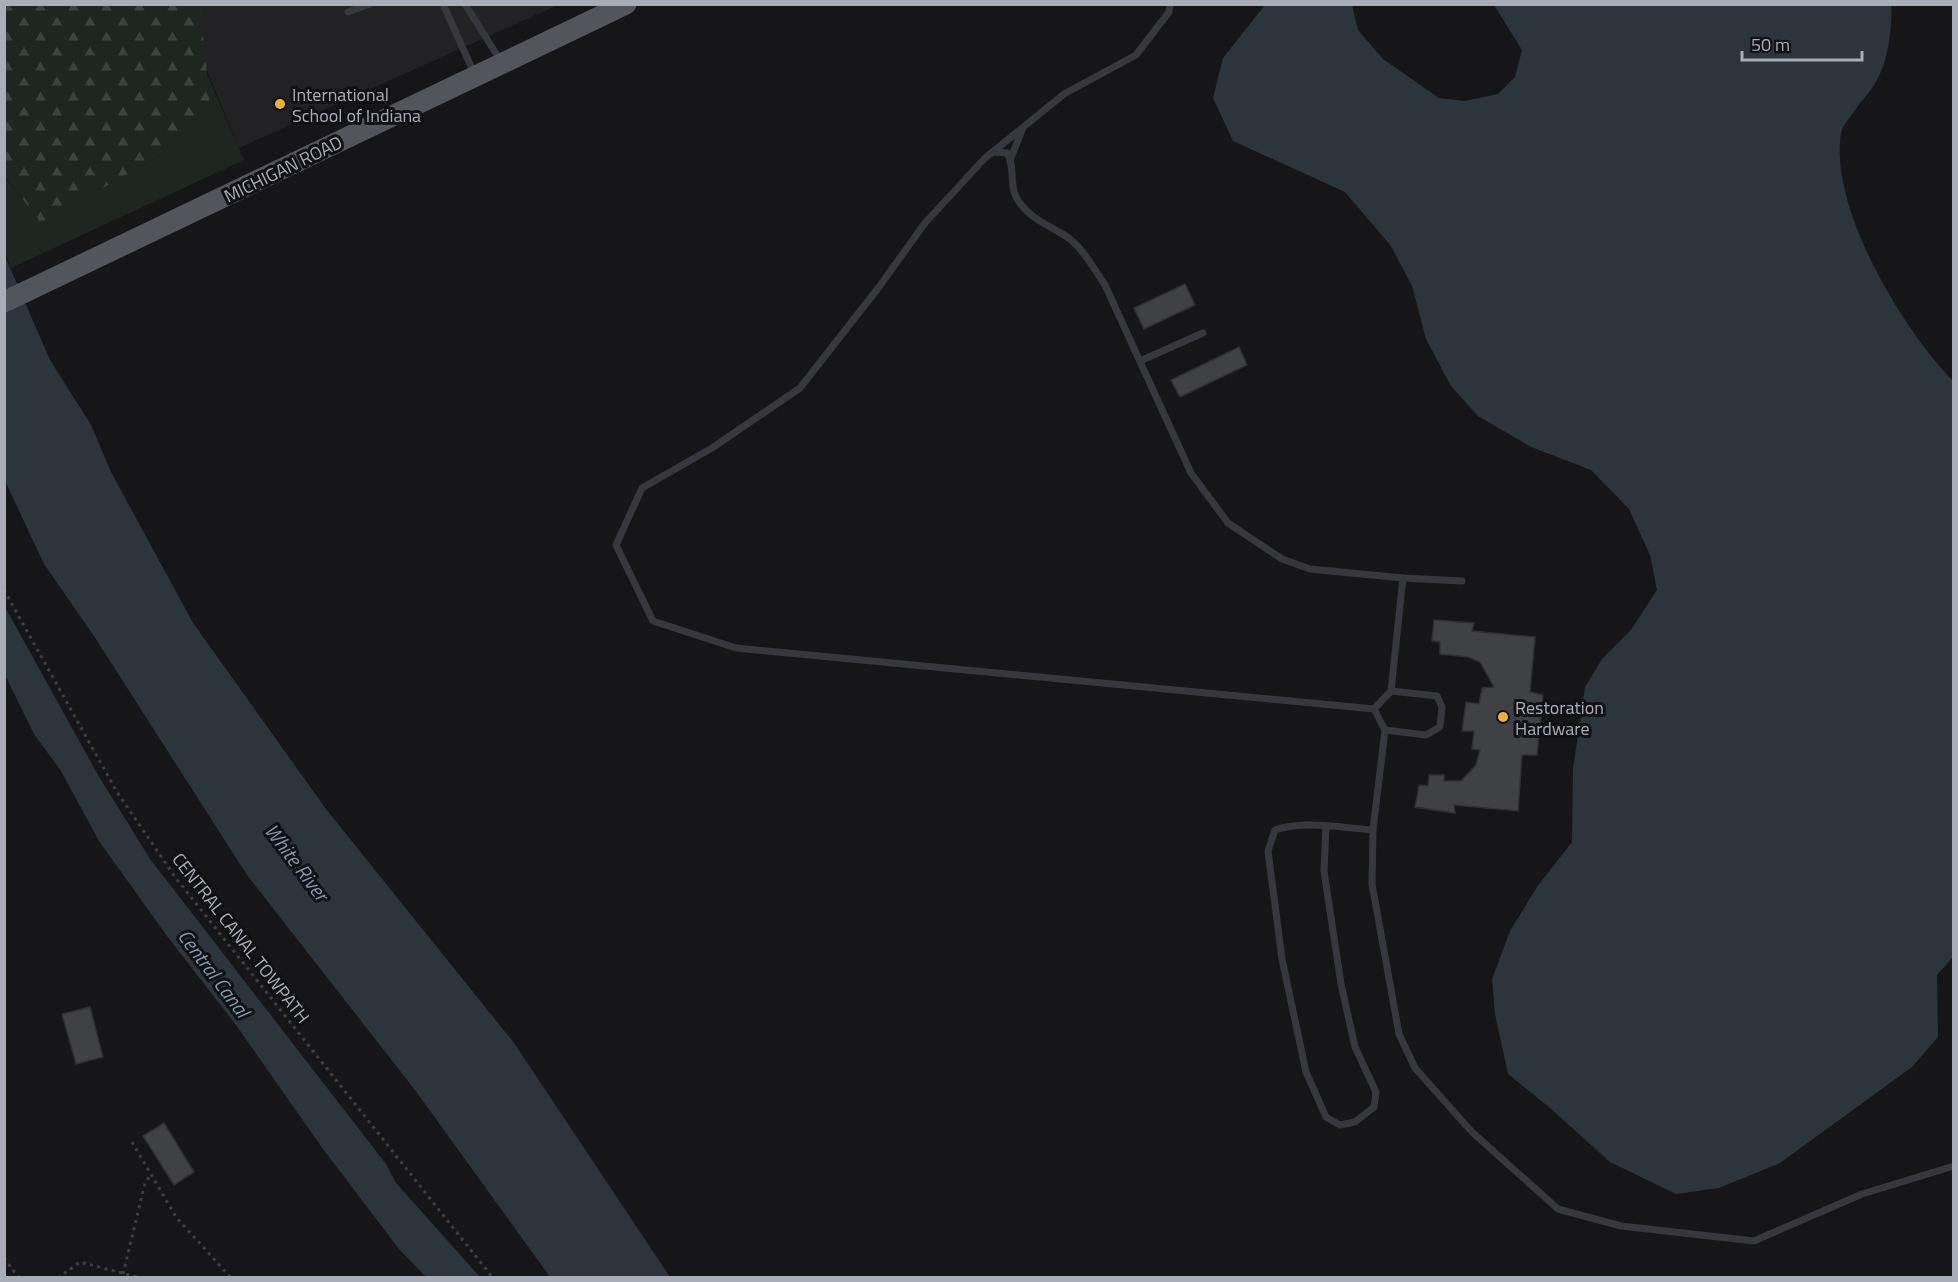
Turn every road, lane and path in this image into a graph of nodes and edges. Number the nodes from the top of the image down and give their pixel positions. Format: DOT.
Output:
graph roads {
  1 [pos="370,4"];
  2 [pos="443,4"];
  3 [pos="465,4"];
  4 [pos="626,4"];
  5 [pos="1170,4"];
  6 [pos="348,12"];
  7 [pos="502,62"];
  8 [pos="475,75"];
  9 [pos="1024,127"];
  10 [pos="992,152"];
  11 [pos="1011,158"];
  12 [pos="4,302"];
  13 [pos="1203,333"];
  14 [pos="1140,361"];
  15 [pos="1403,578"];
  16 [pos="1462,581"];
  17 [pos="4,590"];
  18 [pos="1391,691"];
  19 [pos="1374,709"];
  20 [pos="1385,730"];
  21 [pos="1326,827"];
  22 [pos="1374,830"];
  23 [pos="132,1142"];
  24 [pos="1953,1166"];
  25 [pos="151,1175"];
  26 [pos="4,1258"];
  27 [pos="123,1274"];
  28 [pos="19,1278"];
  29 [pos="58,1278"];
  30 [pos="141,1278"];
  31 [pos="231,1278"];
  32 [pos="493,1278"];
  1 -- 6 [label="lane"];
  2 -- 8 [label="lane"];
  3 -- 7 [label="lane"];
  4 -- 7 [label="main road, MICHIGAN ROAD"];
  5 -- 9 [label="lane"];
  7 -- 8 [label="main road, MICHIGAN ROAD"];
  8 -- 12 [label="main road, MICHIGAN ROAD"];
  9 -- 10 [label="lane"];
  9 -- 11 [label="lane"];
  10 -- 11 [label="lane"];
  10 -- 19 [label="lane"];
  11 -- 14 [label="lane"];
  13 -- 14 [label="lane"];
  14 -- 15 [label="lane"];
  15 -- 16 [label="lane"];
  15 -- 18 [label="lane"];
  17 -- 32 [label="path, CENTRAL CANAL TOWPATH"];
  18 -- 19 [label="lane"];
  18 -- 20 [label="lane"];
  19 -- 20 [label="lane"];
  20 -- 22 [label="lane"];
  21 -- 21 [label="lane"];
  21 -- 22 [label="lane"];
  22 -- 24 [label="lane"];
  23 -- 25 [label="path"];
  25 -- 27 [label="path"];
  25 -- 31 [label="path"];
  26 -- 28 [label="path"];
  27 -- 29 [label="path"];
  27 -- 30 [label="path"];
}
